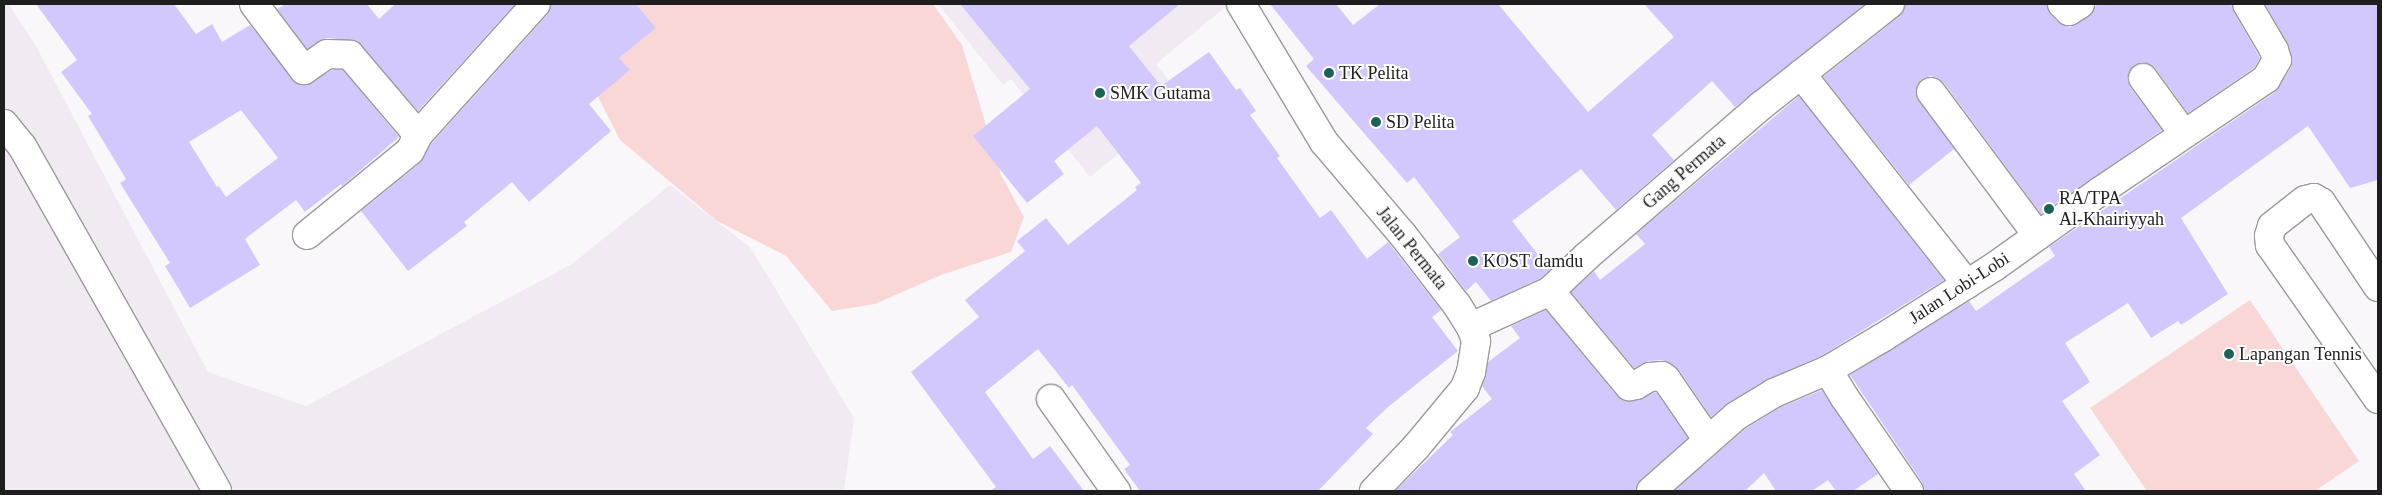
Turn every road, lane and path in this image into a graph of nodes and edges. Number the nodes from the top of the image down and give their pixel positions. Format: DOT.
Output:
graph roads {
  1 [pos="254,4"];
  2 [pos="536,4"];
  3 [pos="1241,4"];
  4 [pos="1890,4"];
  5 [pos="2062,4"];
  6 [pos="2080,4"];
  7 [pos="2247,4"];
  8 [pos="1801,74"];
  9 [pos="2143,78"];
  10 [pos="1931,92"];
  11 [pos="4,124"];
  12 [pos="2184,134"];
  13 [pos="418,135"];
  14 [pos="307,235"];
  15 [pos="2038,236"];
  16 [pos="1967,284"];
  17 [pos="2378,287"];
  18 [pos="1550,291"];
  19 [pos="1471,327"];
  20 [pos="1828,370"];
  21 [pos="1051,398"];
  22 [pos="2378,399"];
  23 [pos="1708,440"];
  24 [pos="210,489"];
  25 [pos="1116,491"];
  26 [pos="1374,491"];
  27 [pos="1651,491"];
  28 [pos="1909,491"];
  1 -- 13 [label="street"];
  2 -- 13 [label="street"];
  3 -- 19 [label="street, Jalan Permata"];
  4 -- 8 [label="street, Gang Permata"];
  5 -- 6 [label="street"];
  7 -- 12 [label="street, Jalan Lobi-Lobi"];
  8 -- 16 [label="street"];
  8 -- 18 [label="street, Gang Permata"];
  9 -- 12 [label="street"];
  10 -- 15 [label="street"];
  11 -- 24 [label="street"];
  12 -- 15 [label="street, Jalan Lobi-Lobi"];
  13 -- 14 [label="street"];
  15 -- 16 [label="street, Jalan Lobi-Lobi"];
  16 -- 20 [label="street, Jalan Lobi-Lobi"];
  17 -- 22 [label="street"];
  18 -- 19 [label="street, Gang Permata"];
  18 -- 23 [label="street"];
  19 -- 26 [label="street, Jalan Permata"];
  20 -- 23 [label="street, Jalan Lobi-Lobi"];
  20 -- 28 [label="street"];
  21 -- 25 [label="street"];
  23 -- 27 [label="street, Jalan Lobi-Lobi"];
}
